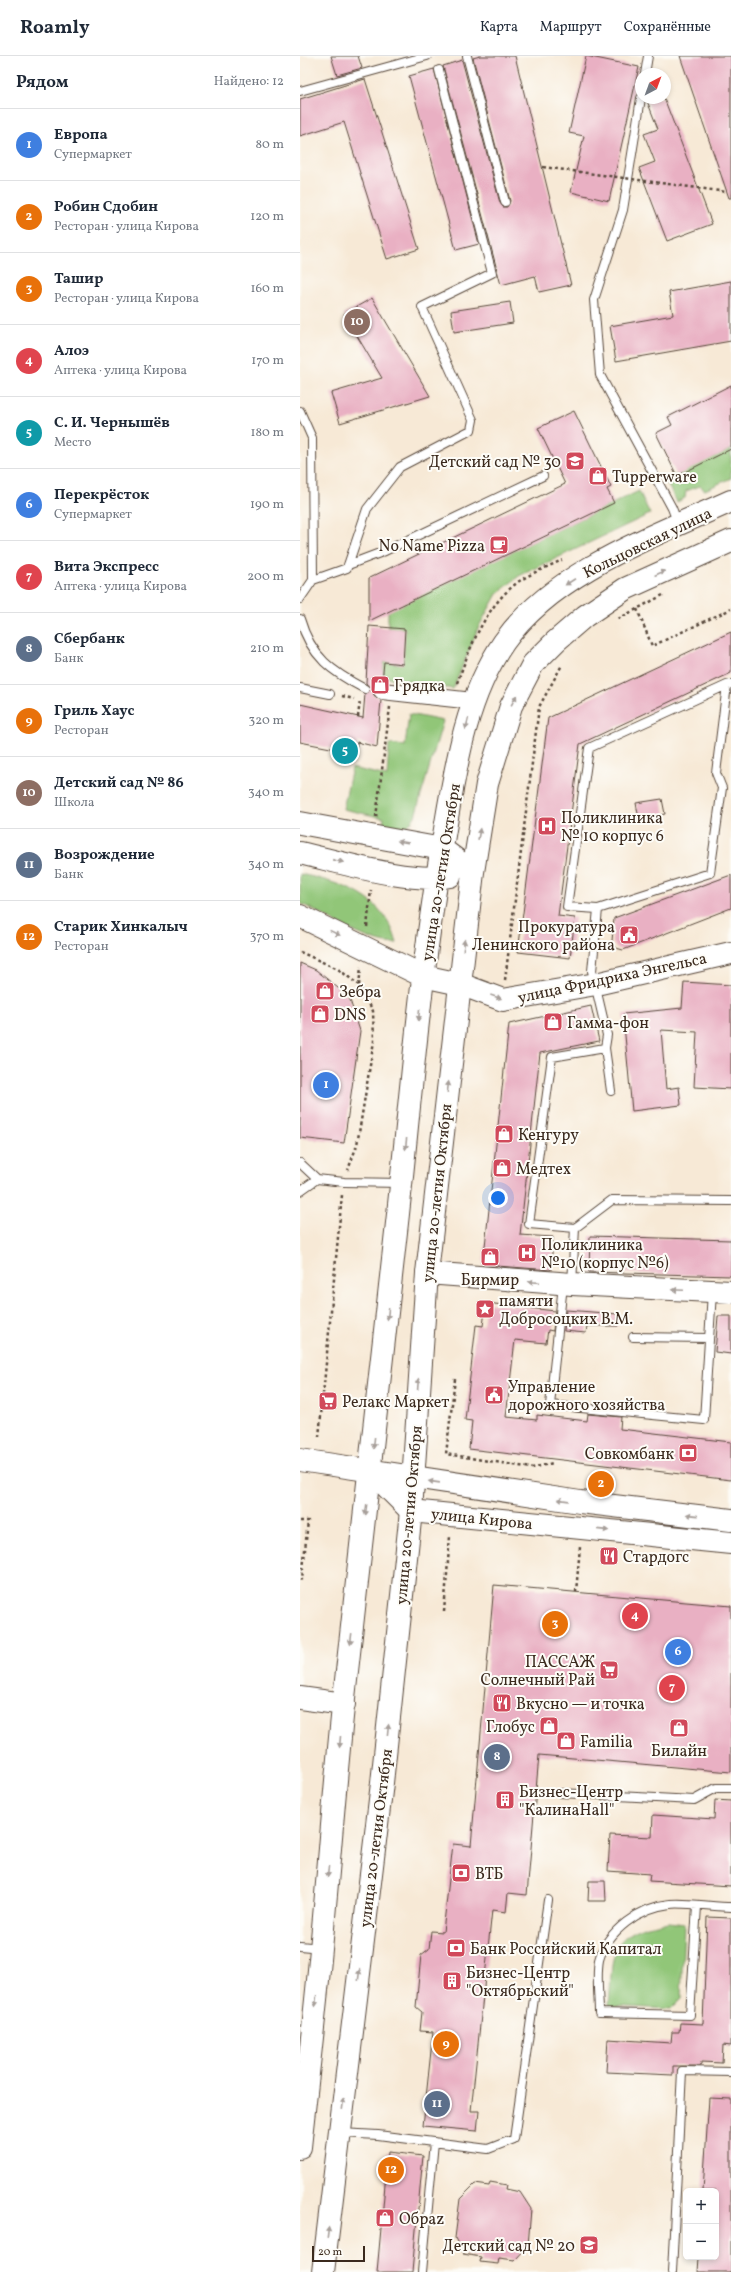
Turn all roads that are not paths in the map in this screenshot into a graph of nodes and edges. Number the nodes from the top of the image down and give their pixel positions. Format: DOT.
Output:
graph roads {
  1 [pos="427,56"];
  2 [pos="467,56"];
  3 [pos="648,56"];
  4 [pos="646,68"];
  5 [pos="438,70"];
  6 [pos="300,91"];
  7 [pos="640,104"];
  8 [pos="505,202"];
  9 [pos="300,411"];
  10 [pos="543,476"];
  11 [pos="731,501"];
  12 [pos="678,525"];
  13 [pos="731,541"];
  14 [pos="348,565"];
  15 [pos="313,580"];
  16 [pos="300,599"];
  17 [pos="300,619"];
  18 [pos="486,675"];
  19 [pos="729,684"];
  20 [pos="300,688"];
  21 [pos="366,689"];
  22 [pos="382,691"];
  23 [pos="330,694"];
  24 [pos="473,701"];
  25 [pos="500,736"];
  26 [pos="300,822"];
  27 [pos="442,849"];
  28 [pos="300,853"];
  29 [pos="473,872"];
  30 [pos="436,879"];
  31 [pos="598,909"];
  32 [pos="300,916"];
  33 [pos="731,953"];
  34 [pos="423,976"];
  35 [pos="460,984"];
  36 [pos="596,984"];
  37 [pos="605,1048"];
  38 [pos="611,1091"];
  39 [pos="300,1163"];
  40 [pos="317,1179"];
  41 [pos="402,1184"];
  42 [pos="300,1191"];
  43 [pos="731,1201"];
  44 [pos="574,1228"];
  45 [pos="427,1273"];
  46 [pos="567,1284"];
  47 [pos="721,1292"];
  48 [pos="633,1337"];
  49 [pos="709,1338"];
  50 [pos="300,1460"];
  51 [pos="371,1471"];
  52 [pos="411,1478"];
  53 [pos="411,1511"];
  54 [pos="731,1520"];
  55 [pos="731,1543"];
  56 [pos="300,1698"];
  57 [pos="344,1704"];
  58 [pos="731,1788"];
  59 [pos="560,1793"];
  60 [pos="548,1900"];
  61 [pos="697,1906"];
  62 [pos="731,1907"];
  63 [pos="300,1946"];
  64 [pos="322,1948"];
  65 [pos="731,2072"];
  66 [pos="303,2084"];
  67 [pos="340,2132"];
  68 [pos="434,2142"];
  69 [pos="300,2147"];
  70 [pos="323,2272"];
  71 [pos="422,2272"];
  72 [pos="672,2272"];
  1 -- 6 [label="lane"];
  2 -- 8 [label="lane"];
  3 -- 4 [label="lane"];
  5 -- 14 [label="lane"];
  7 -- 12 [label="lane"];
  9 -- 15 [label="lane"];
  10 -- 14 [label="lane"];
  11 -- 12 [label="main road, Кольцовская улица"];
  12 -- 18 [label="main road, Кольцовская улица, one-way"];
  25 -- 13 [label="main road, Кольцовская улица, one-way"];
  14 -- 15 [label="lane"];
  15 -- 16 [label="lane"];
  17 -- 21 [label="lane"];
  18 -- 24 [label="main road, улица 20-летия Октября"];
  19 -- 31 [label="lane"];
  19 -- 31 [label="lane"];
  20 -- 23 [label="lane"];
  22 -- 24 [label="street"];
  24 -- 27 [label="main road, улица 20-летия Октября, one-way"];
  29 -- 25 [label="main road, улица 20-летия Октября, one-way"];
  27 -- 26 [label="main road, one-way"];
  27 -- 29 [label="main road"];
  27 -- 30 [label="main road, улица 20-летия Октября"];
  28 -- 30 [label="main road, one-way"];
  29 -- 30 [label="main road"];
  35 -- 29 [label="main road, улица 20-летия Октября, one-way"];
  30 -- 34 [label="main road, улица 20-летия Октября"];
  31 -- 36 [label="lane"];
  32 -- 34 [label="main road, улица Фридриха Энгельса, one-way"];
  33 -- 36 [label="main road, улица Фридриха Энгельса"];
  34 -- 35 [label="main road, улица Фридриха Энгельса"];
  34 -- 41 [label="main road, улица 20-летия Октября, one-way"];
  35 -- 36 [label="main road, улица Фридриха Энгельса, one-way"];
  45 -- 35 [label="main road, улица 20-летия Октября, one-way"];
  36 -- 37 [label="lane"];
  37 -- 38 [label="lane"];
  37 -- 44 [label="lane"];
  39 -- 40 [label="lane"];
  40 -- 41 [label="lane"];
  40 -- 42 [label="lane"];
  41 -- 51 [label="main road, улица 20-летия Октября, one-way"];
  43 -- 44 [label="lane"];
  44 -- 46 [label="lane"];
  46 -- 45 [label="main road, one-way"];
  52 -- 45 [label="main road, улица 20-летия Октября, one-way"];
  47 -- 46 [label="main road, one-way"];
  46 -- 49 [label="lane"];
  47 -- 49 [label="lane"];
  48 -- 49 [label="lane"];
  50 -- 51 [label="main road"];
  51 -- 52 [label="main road, улица Кирова"];
  51 -- 53 [label="main road, улица Кирова"];
  51 -- 57 [label="main road, улица 20-летия Октября, one-way"];
  52 -- 53 [label="main road, улица 20-летия Октября"];
  54 -- 52 [label="main road, улица Кирова, one-way"];
  53 -- 55 [label="main road, улица Кирова, one-way"];
  67 -- 53 [label="main road, улица 20-летия Октября, one-way"];
  56 -- 57 [label="main road"];
  57 -- 64 [label="main road, улица 20-летия Октября, one-way"];
  58 -- 59 [label="lane"];
  60 -- 68 [label="lane"];
  61 -- 61 [label="lane"];
  61 -- 62 [label="lane"];
  63 -- 64 [label="lane"];
  64 -- 66 [label="main road, улица 20-летия Октября, one-way"];
  65 -- 72 [label="lane"];
  66 -- 69 [label="main road, улица 20-летия Октября"];
  67 -- 68 [label="lane"];
  70 -- 67 [label="main road, улица 20-летия Октября, one-way"];
  68 -- 71 [label="lane"];
}
